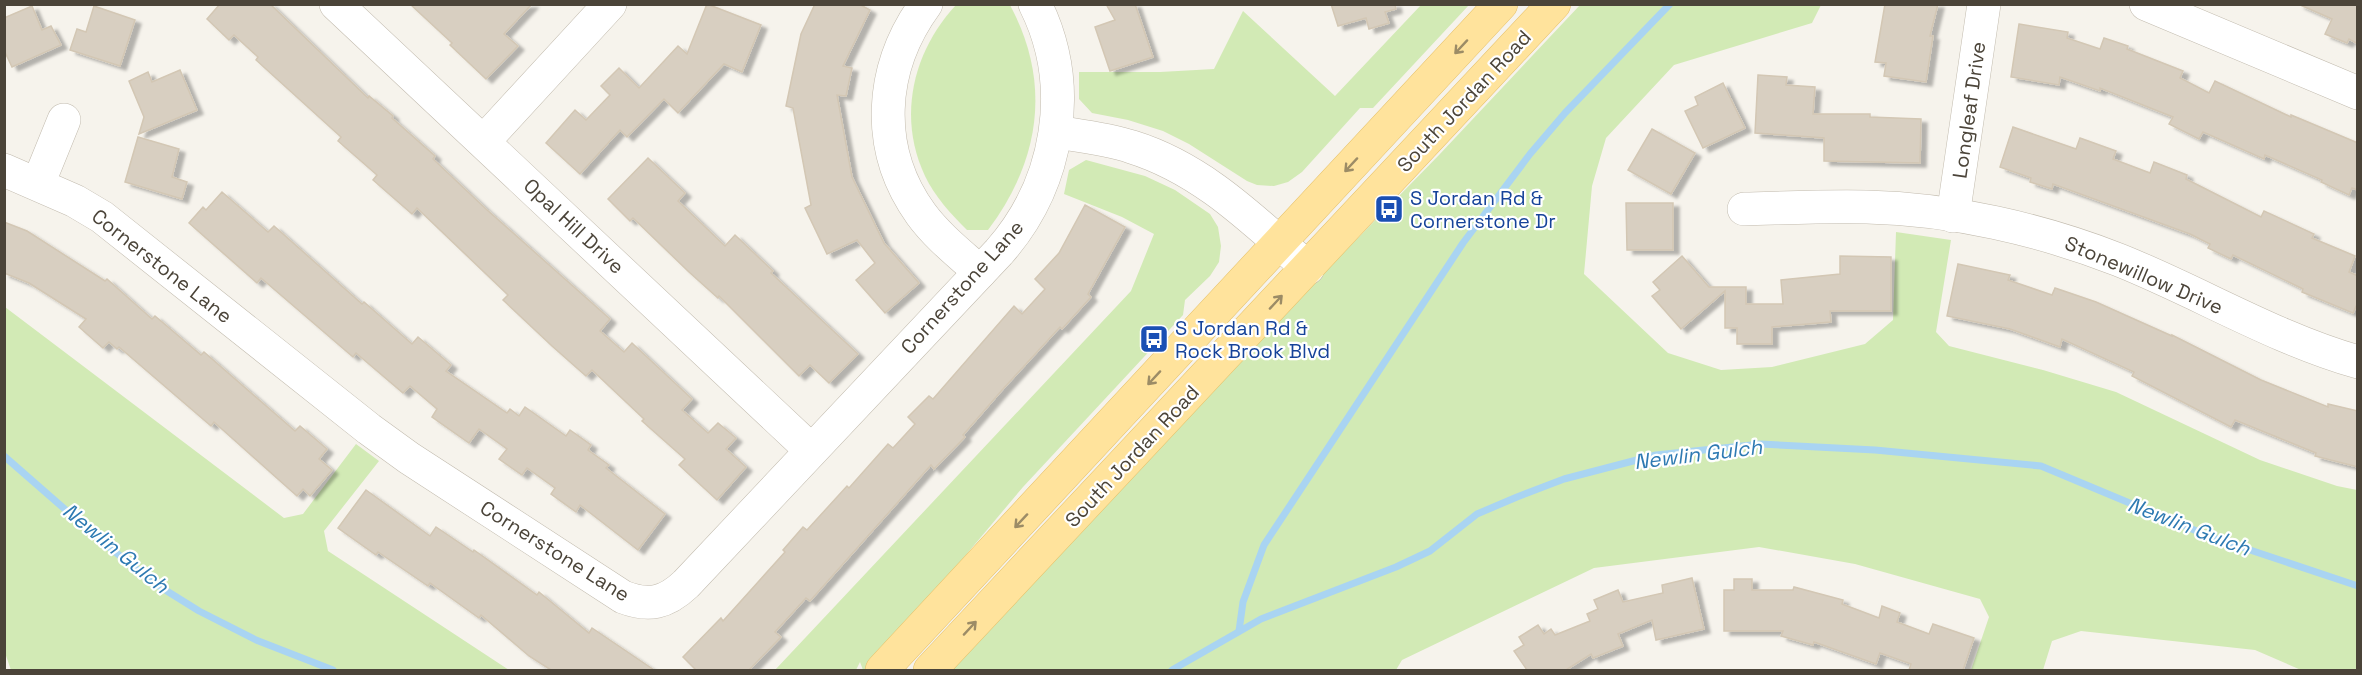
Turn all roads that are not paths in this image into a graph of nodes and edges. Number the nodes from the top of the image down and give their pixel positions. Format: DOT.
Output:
graph roads {
  1 [pos="336,4"];
  2 [pos="610,4"];
  3 [pos="926,4"];
  4 [pos="1035,4"];
  5 [pos="1502,4"];
  6 [pos="1554,4"];
  7 [pos="1984,4"];
  8 [pos="2146,4"];
  9 [pos="2358,93"];
  10 [pos="64,120"];
  11 [pos="1056,132"];
  12 [pos="484,141"];
  13 [pos="4,170"];
  14 [pos="38,184"];
  15 [pos="1744,209"];
  16 [pos="1953,216"];
  17 [pos="1279,243"];
  18 [pos="1308,268"];
  19 [pos="980,272"];
  20 [pos="2358,362"];
  21 [pos="811,450"];
  22 [pos="882,670"];
  23 [pos="930,670"];
  1 -- 12 [label="street, Opal Hill Drive"];
  2 -- 12 [label="street"];
  3 -- 19 [label="street"];
  4 -- 11 [label="street, Cornerstone Lane"];
  5 -- 17 [label="main road, South Jordan Road, one-way"];
  6 -- 18 [label="main road, South Jordan Road"];
  7 -- 16 [label="street, Longleaf Drive"];
  8 -- 9 [label="street"];
  10 -- 14 [label="street"];
  11 -- 17 [label="street"];
  11 -- 19 [label="street, Cornerstone Lane"];
  12 -- 21 [label="street, Opal Hill Drive"];
  13 -- 14 [label="street, Cornerstone Lane"];
  14 -- 21 [label="street, Cornerstone Lane"];
  15 -- 16 [label="street, Stonewillow Drive"];
  16 -- 20 [label="street, Stonewillow Drive"];
  17 -- 18 [label="street"];
  17 -- 22 [label="main road, South Jordan Road, one-way"];
  23 -- 18 [label="main road, South Jordan Road, one-way"];
  19 -- 21 [label="street, Cornerstone Lane"];
}
